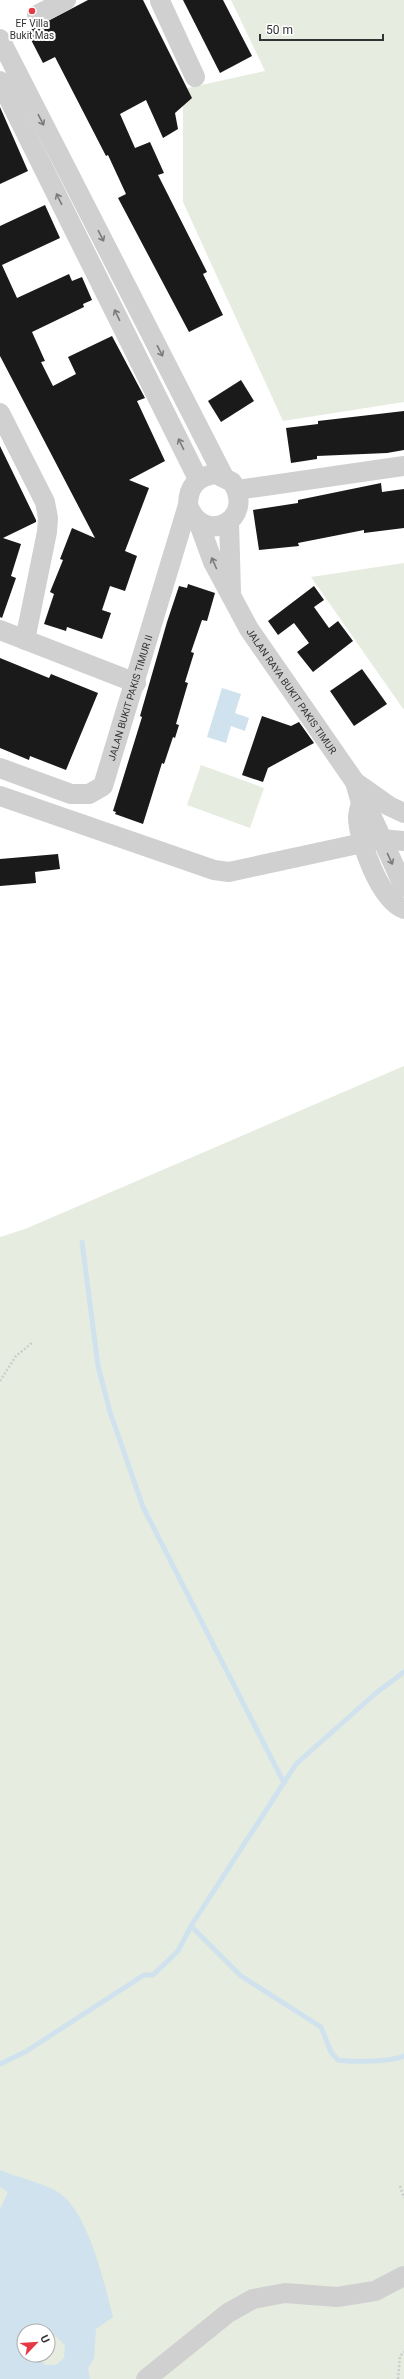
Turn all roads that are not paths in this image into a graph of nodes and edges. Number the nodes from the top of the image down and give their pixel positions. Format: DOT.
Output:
graph roads {
  1 [pos="66,0"];
  2 [pos="160,1"];
  3 [pos="37,15"];
  4 [pos="0,39"];
  5 [pos="194,77"];
  6 [pos="0,81"];
  7 [pos="24,107"];
  8 [pos="60,156"];
  9 [pos="42,165"];
  10 [pos="0,413"];
  11 [pos="404,466"];
  12 [pos="198,479"];
  13 [pos="231,483"];
  14 [pos="193,513"];
  15 [pos="229,521"];
  16 [pos="231,598"];
  17 [pos="0,630"];
  18 [pos="25,640"];
  19 [pos="136,683"];
  20 [pos="0,768"];
  21 [pos="355,782"];
  22 [pos="0,796"];
  23 [pos="404,813"];
  24 [pos="404,840"];
  25 [pos="372,841"];
  26 [pos="404,887"];
  27 [pos="404,909"];
  28 [pos="404,2276"];
  29 [pos="146,2379"];
  1 -- 3 [label="street"];
  2 -- 5 [label="street"];
  4 -- 7 [label="street"];
  6 -- 7 [label="street"];
  7 -- 8 [label="street, one-way"];
  7 -- 9 [label="street"];
  8 -- 9 [label="street"];
  8 -- 13 [label="street, one-way"];
  12 -- 9 [label="street, one-way"];
  10 -- 18 [label="street"];
  11 -- 13 [label="street"];
  12 -- 13 [label="street"];
  12 -- 14 [label="street"];
  13 -- 15 [label="street"];
  14 -- 15 [label="street"];
  16 -- 14 [label="street, JALAN RAYA BUKIT PAKIS TIMUR, one-way"];
  14 -- 19 [label="street, JALAN BUKIT PAKIS TIMUR II"];
  15 -- 16 [label="street, JALAN RAYA BUKIT PAKIS TIMUR"];
  16 -- 21 [label="street, JALAN RAYA BUKIT PAKIS TIMUR"];
  17 -- 18 [label="street"];
  18 -- 19 [label="street"];
  19 -- 20 [label="street, JALAN BUKIT PAKIS TIMUR II"];
  21 -- 23 [label="street, JALAN RAYA BUKIT PAKIS TIMUR"];
  21 -- 25 [label="street, JALAN RAYA BUKIT PAKIS TIMUR"];
  22 -- 25 [label="street"];
  24 -- 25 [label="street"];
  25 -- 26 [label="street, one-way"];
  25 -- 27 [label="street"];
  28 -- 29 [label="street"];
}
